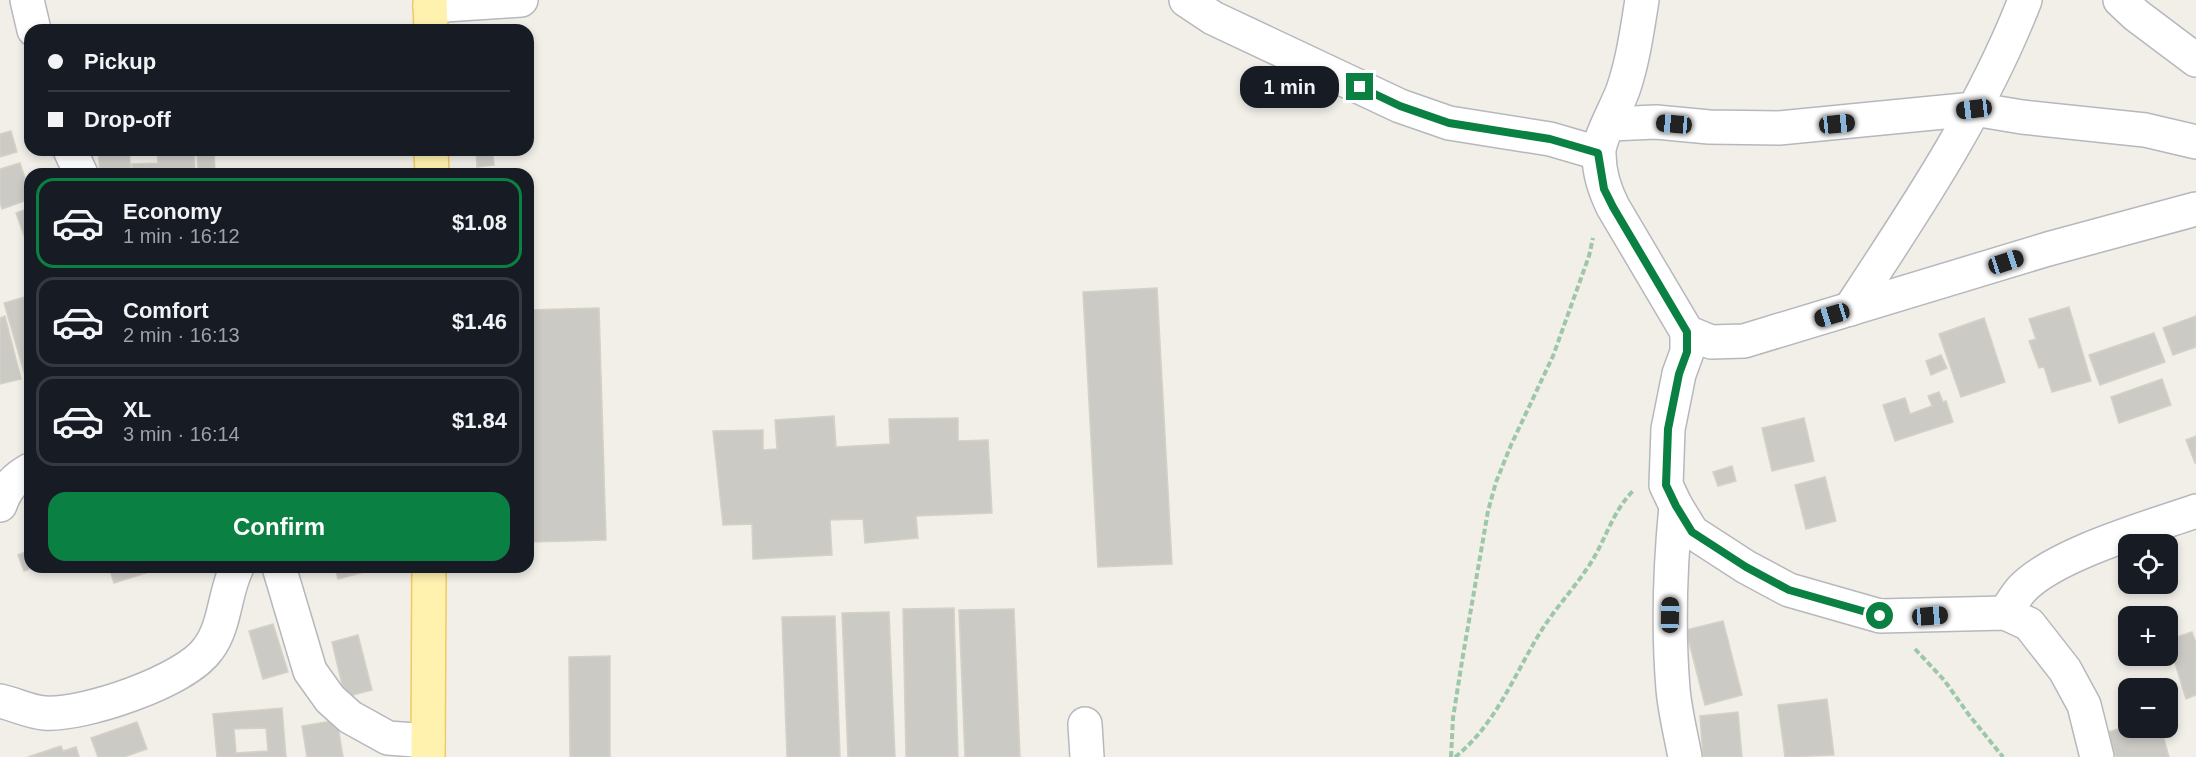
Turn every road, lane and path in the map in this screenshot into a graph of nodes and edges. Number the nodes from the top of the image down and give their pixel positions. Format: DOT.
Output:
graph roads {
  1 [pos="521,0"];
  2 [pos="1186,0"];
  3 [pos="1642,0"];
  4 [pos="2025,0"];
  5 [pos="2120,0"];
  6 [pos="430,12"];
  7 [pos="2196,60"];
  8 [pos="1974,109"];
  9 [pos="1604,138"];
  10 [pos="2196,142"];
  11 [pos="1604,189"];
  12 [pos="2196,208"];
  13 [pos="1850,309"];
  14 [pos="1687,332"];
  15 [pos="1667,462"];
  16 [pos="24,473"];
  17 [pos="0,505"];
  18 [pos="1676,506"];
  19 [pos="2196,511"];
  20 [pos="235,573"];
  21 [pos="281,573"];
  22 [pos="429,573"];
  23 [pos="2005,613"];
  24 [pos="1880,616"];
  25 [pos="0,701"];
  26 [pos="1085,724"];
  27 [pos="428,749"];
  28 [pos="1998,751"];
  29 [pos="1088,757"];
  30 [pos="1453,757"];
  31 [pos="1685,757"];
  32 [pos="1995,757"];
  33 [pos="2003,757"];
  34 [pos="2097,757"];
  1 -- 6 [label="street"];
  2 -- 9 [label="street"];
  3 -- 9 [label="street"];
  4 -- 8 [label="street"];
  5 -- 7 [label="street"];
  8 -- 9 [label="street"];
  8 -- 10 [label="street"];
  8 -- 13 [label="street"];
  9 -- 11 [label="street"];
  11 -- 14 [label="street"];
  11 -- 30 [label="path"];
  12 -- 13 [label="street"];
  13 -- 14 [label="street"];
  14 -- 15 [label="street"];
  15 -- 18 [label="street"];
  15 -- 30 [label="path"];
  16 -- 17 [label="street"];
  18 -- 24 [label="street"];
  18 -- 31 [label="street"];
  19 -- 23 [label="street"];
  20 -- 25 [label="street"];
  21 -- 27 [label="street"];
  22 -- 27 [label="main road"];
  23 -- 24 [label="street"];
  23 -- 34 [label="street"];
  24 -- 28 [label="path"];
  26 -- 29 [label="street"];
  28 -- 32 [label="path"];
  28 -- 33 [label="path"];
}
